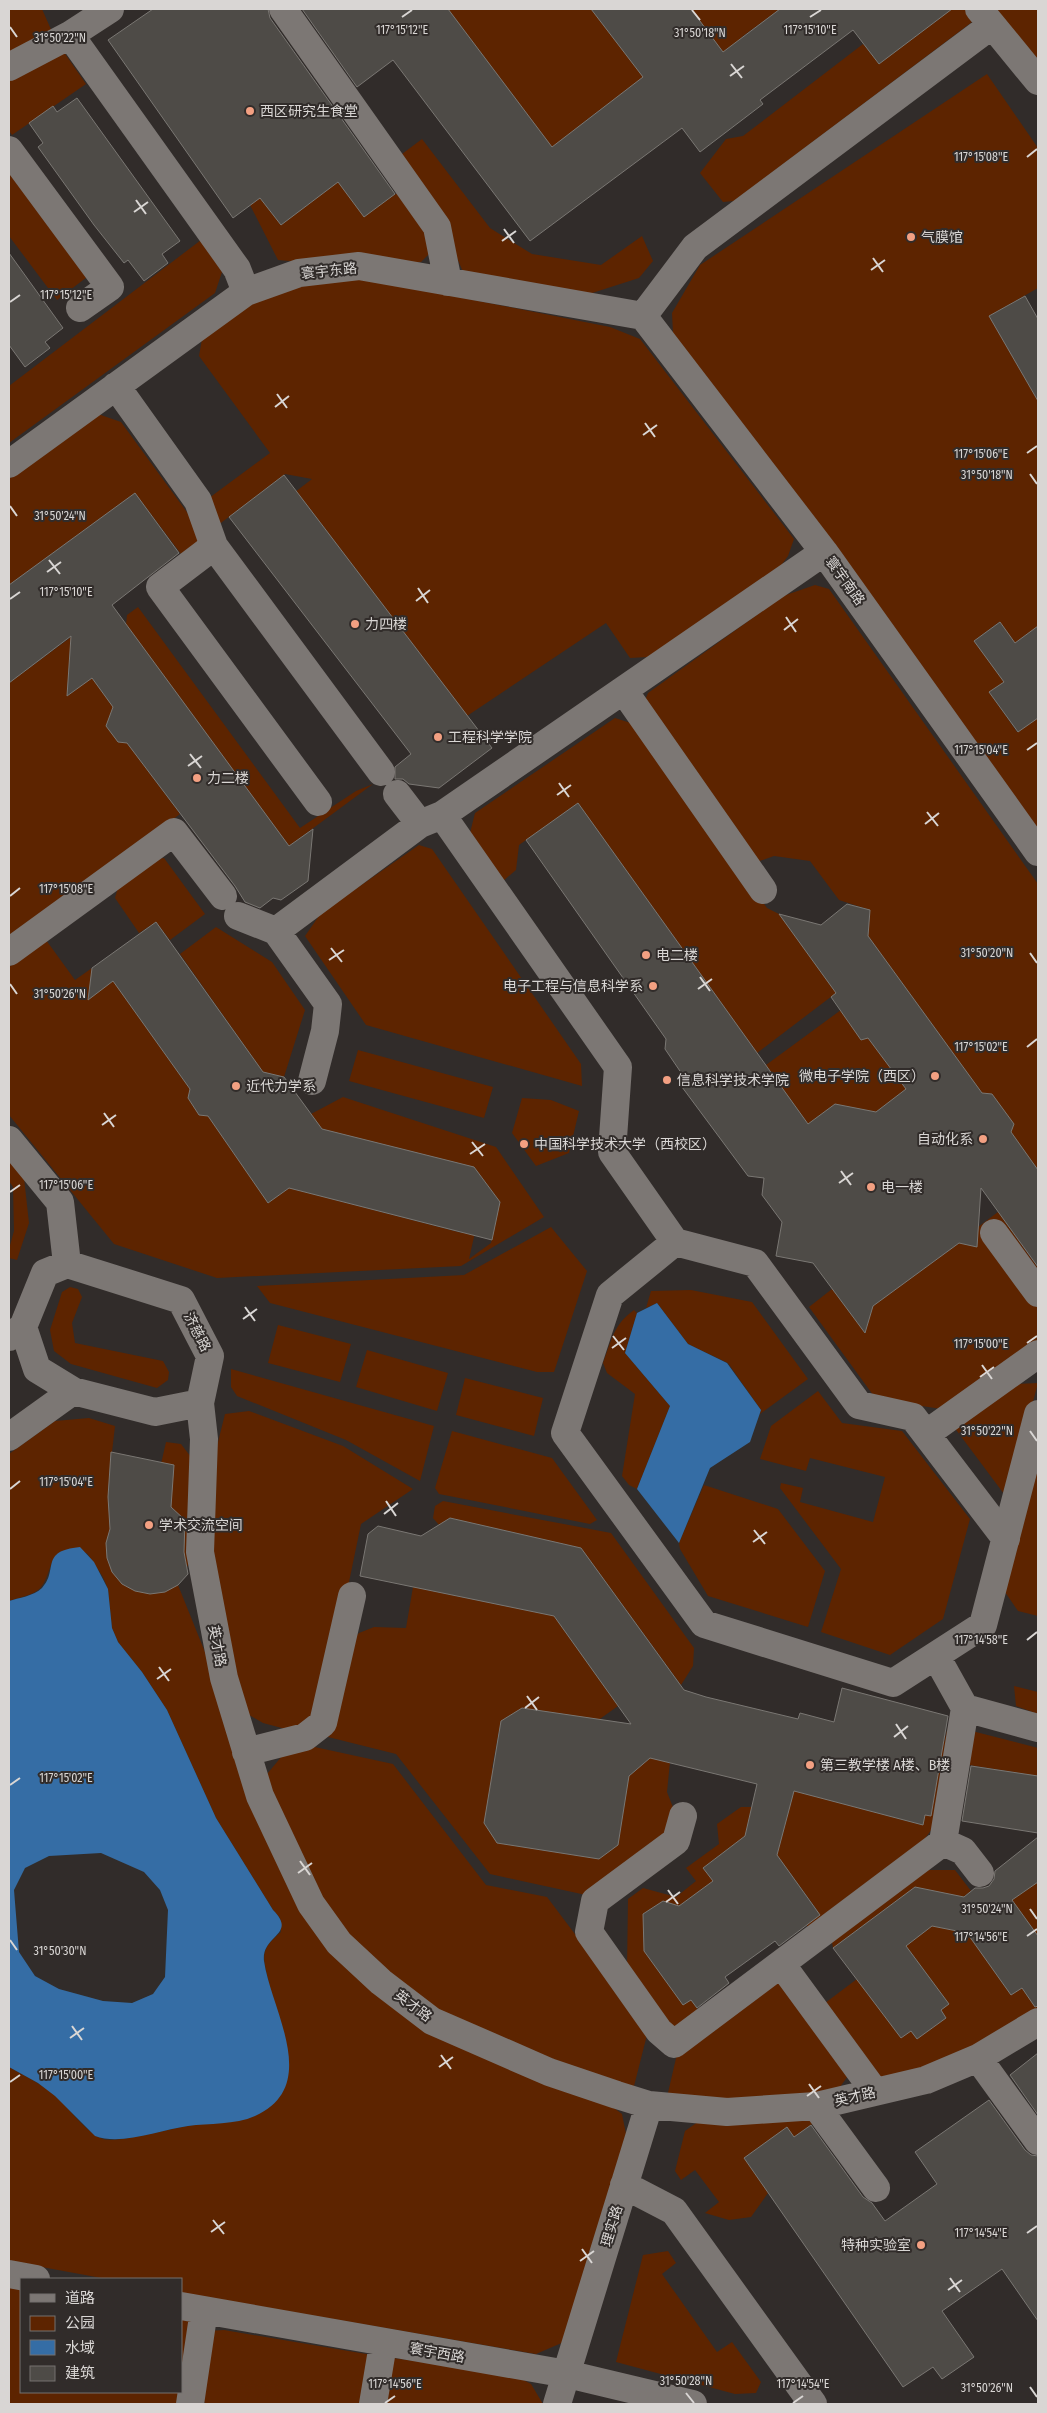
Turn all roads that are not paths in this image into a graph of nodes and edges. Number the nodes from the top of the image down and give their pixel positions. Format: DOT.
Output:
graph roads {
  1 [pos="110,9"];
  2 [pos="283,9"];
  3 [pos="986,17"];
  4 [pos="70,35"];
  5 [pos="9,67"];
  6 [pos="1038,81"];
  7 [pos="9,150"];
  8 [pos="448,282"];
  9 [pos="246,292"];
  10 [pos="80,308"];
  11 [pos="642,316"];
  12 [pos="116,386"];
  13 [pos="9,464"];
  14 [pos="214,546"];
  15 [pos="824,552"];
  16 [pos="624,691"];
  17 [pos="381,772"];
  18 [pos="398,794"];
  19 [pos="318,802"];
  20 [pos="431,820"];
  21 [pos="1038,852"];
  22 [pos="764,890"];
  23 [pos="276,931"];
  24 [pos="9,952"];
  25 [pos="312,1081"];
  26 [pos="9,1140"];
  27 [pos="994,1233"];
  28 [pos="675,1242"];
  29 [pos="67,1264"];
  30 [pos="1038,1293"];
  31 [pos="16,1332"];
  32 [pos="1038,1354"];
  33 [pos="73,1391"];
  34 [pos="200,1404"];
  35 [pos="1038,1414"];
  36 [pos="926,1434"];
  37 [pos="9,1437"];
  38 [pos="1006,1539"];
  39 [pos="352,1596"];
  40 [pos="936,1656"];
  41 [pos="965,1708"];
  42 [pos="1038,1728"];
  43 [pos="246,1752"];
  44 [pos="683,1816"];
  45 [pos="943,1842"];
  46 [pos="980,1873"];
  47 [pos="782,1964"];
  48 [pos="1038,2022"];
  49 [pos="978,2058"];
  50 [pos="875,2092"];
  51 [pos="649,2105"];
  52 [pos="816,2106"];
  53 [pos="1038,2141"];
  54 [pos="624,2186"];
  55 [pos="876,2188"];
  56 [pos="9,2274"];
  57 [pos="31,2278"];
  58 [pos="193,2308"];
  59 [pos="383,2344"];
  60 [pos="567,2374"];
  61 [pos="190,2404"];
  62 [pos="373,2404"];
  63 [pos="557,2404"];
  64 [pos="692,2404"];
  65 [pos="813,2404"];
  1 -- 4 [label="street"];
  2 -- 8 [label="street"];
  3 -- 6 [label="street"];
  3 -- 11 [label="street"];
  4 -- 5 [label="street"];
  4 -- 9 [label="street"];
  7 -- 10 [label="street"];
  8 -- 9 [label="street, 寰宇东路"];
  8 -- 11 [label="street, 寰宇东路"];
  9 -- 12 [label="street, 寰宇东路"];
  11 -- 15 [label="street, 寰宇南路"];
  12 -- 13 [label="street, 寰宇东路"];
  12 -- 14 [label="street"];
  14 -- 17 [label="street"];
  14 -- 19 [label="street"];
  15 -- 16 [label="street"];
  15 -- 21 [label="street, 寰宇南路"];
  16 -- 20 [label="street"];
  16 -- 22 [label="street"];
  18 -- 20 [label="street"];
  20 -- 23 [label="street"];
  20 -- 28 [label="street"];
  23 -- 24 [label="street"];
  23 -- 25 [label="street"];
  26 -- 29 [label="street"];
  27 -- 30 [label="street"];
  28 -- 36 [label="street"];
  28 -- 40 [label="street"];
  29 -- 31 [label="street"];
  29 -- 34 [label="street, 济慈路"];
  31 -- 33 [label="street"];
  32 -- 36 [label="street"];
  33 -- 34 [label="street"];
  33 -- 37 [label="street"];
  34 -- 43 [label="street, 英才路"];
  35 -- 38 [label="street"];
  36 -- 38 [label="street"];
  38 -- 40 [label="street"];
  39 -- 43 [label="street"];
  40 -- 41 [label="street"];
  41 -- 42 [label="street"];
  41 -- 45 [label="street"];
  43 -- 51 [label="street, 英才路"];
  44 -- 47 [label="street"];
  45 -- 46 [label="street"];
  45 -- 47 [label="street"];
  47 -- 50 [label="street"];
  48 -- 49 [label="street, 英才路"];
  49 -- 50 [label="street, 英才路"];
  49 -- 53 [label="street"];
  50 -- 52 [label="street, 英才路"];
  51 -- 52 [label="street, 英才路"];
  51 -- 54 [label="street, 理实路"];
  52 -- 55 [label="street"];
  54 -- 60 [label="street, 理实路"];
  54 -- 65 [label="street"];
  56 -- 57 [label="street"];
  58 -- 59 [label="street, 寰宇西路"];
  58 -- 61 [label="street"];
  59 -- 60 [label="street, 寰宇西路"];
  59 -- 62 [label="street"];
  60 -- 63 [label="street, 理实路"];
  60 -- 64 [label="street, 寰宇西路"];
}
